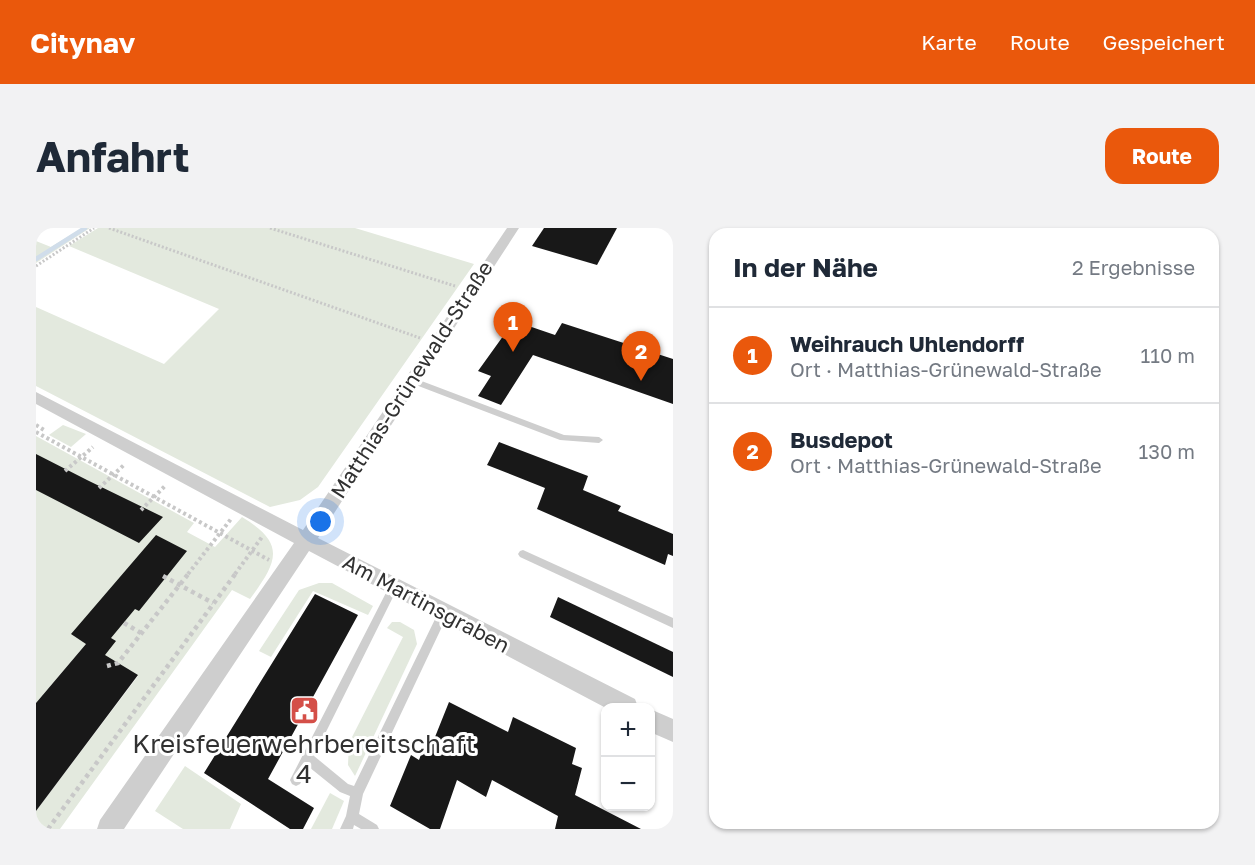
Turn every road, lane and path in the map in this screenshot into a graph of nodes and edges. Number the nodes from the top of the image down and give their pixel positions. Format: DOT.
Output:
graph roads {
  1 [pos="94,228"];
  2 [pos="109,228"];
  3 [pos="270,228"];
  4 [pos="513,228"];
  5 [pos="36,266"];
  6 [pos="470,290"];
  7 [pos="435,343"];
  8 [pos="411,380"];
  9 [pos="36,397"];
  10 [pos="36,425"];
  11 [pos="44,430"];
  12 [pos="36,432"];
  13 [pos="107,434"];
  14 [pos="599,440"];
  15 [pos="139,451"];
  16 [pos="82,456"];
  17 [pos="65,471"];
  18 [pos="179,472"];
  19 [pos="114,474"];
  20 [pos="99,488"];
  21 [pos="154,496"];
  22 [pos="242,505"];
  23 [pos="141,510"];
  24 [pos="273,521"];
  25 [pos="220,533"];
  26 [pos="307,539"];
  27 [pos="252,550"];
  28 [pos="523,554"];
  29 [pos="286,569"];
  30 [pos="163,576"];
  31 [pos="179,585"];
  32 [pos="393,588"];
  33 [pos="213,603"];
  34 [pos="442,614"];
  35 [pos="123,623"];
  36 [pos="673,623"];
  37 [pos="141,633"];
  38 [pos="107,666"];
  39 [pos="617,703"];
  40 [pos="655,722"];
  41 [pos="673,731"];
  42 [pos="307,758"];
  43 [pos="296,780"];
  44 [pos="357,794"];
  45 [pos="352,817"];
  46 [pos="48,829"];
  47 [pos="109,829"];
  48 [pos="346,829"];
  49 [pos="373,829"];
  1 -- 5 [label="path"];
  2 -- 7 [label="path"];
  3 -- 6 [label="path"];
  4 -- 6 [label="street, Matthias-Grünewald-Straße"];
  6 -- 7 [label="street, Matthias-Grünewald-Straße"];
  7 -- 8 [label="street, Matthias-Grünewald-Straße"];
  8 -- 14 [label="lane"];
  8 -- 26 [label="street, Matthias-Grünewald-Straße"];
  9 -- 13 [label="street, Am Martinsgraben"];
  10 -- 11 [label="path"];
  12 -- 16 [label="path"];
  13 -- 15 [label="street, Am Martinsgraben"];
  13 -- 16 [label="path"];
  15 -- 18 [label="street, Am Martinsgraben"];
  15 -- 19 [label="path"];
  16 -- 17 [label="path"];
  16 -- 19 [label="path"];
  18 -- 21 [label="path"];
  18 -- 22 [label="street, Am Martinsgraben"];
  19 -- 20 [label="path"];
  19 -- 21 [label="path"];
  21 -- 23 [label="path"];
  21 -- 25 [label="path"];
  22 -- 24 [label="street, Am Martinsgraben"];
  22 -- 25 [label="path"];
  24 -- 26 [label="street, Am Martinsgraben"];
  24 -- 27 [label="path"];
  25 -- 27 [label="path"];
  25 -- 31 [label="path"];
  26 -- 29 [label="street, Matthias-Grünewald-Straße"];
  26 -- 32 [label="street, Am Martinsgraben"];
  27 -- 29 [label="path"];
  27 -- 33 [label="path"];
  28 -- 36 [label="lane"];
  29 -- 47 [label="street, Matthias-Grünewald-Straße"];
  30 -- 31 [label="path"];
  31 -- 33 [label="path"];
  31 -- 37 [label="path"];
  32 -- 34 [label="street, Am Martinsgraben"];
  32 -- 42 [label="lane"];
  33 -- 46 [label="path"];
  34 -- 39 [label="street, Am Martinsgraben"];
  34 -- 44 [label="lane"];
  35 -- 37 [label="path"];
  37 -- 38 [label="path"];
  40 -- 41 [label="street"];
  42 -- 43 [label="lane"];
  42 -- 44 [label="lane"];
  44 -- 45 [label="lane"];
  45 -- 48 [label="lane"];
  45 -- 49 [label="lane"];
}
